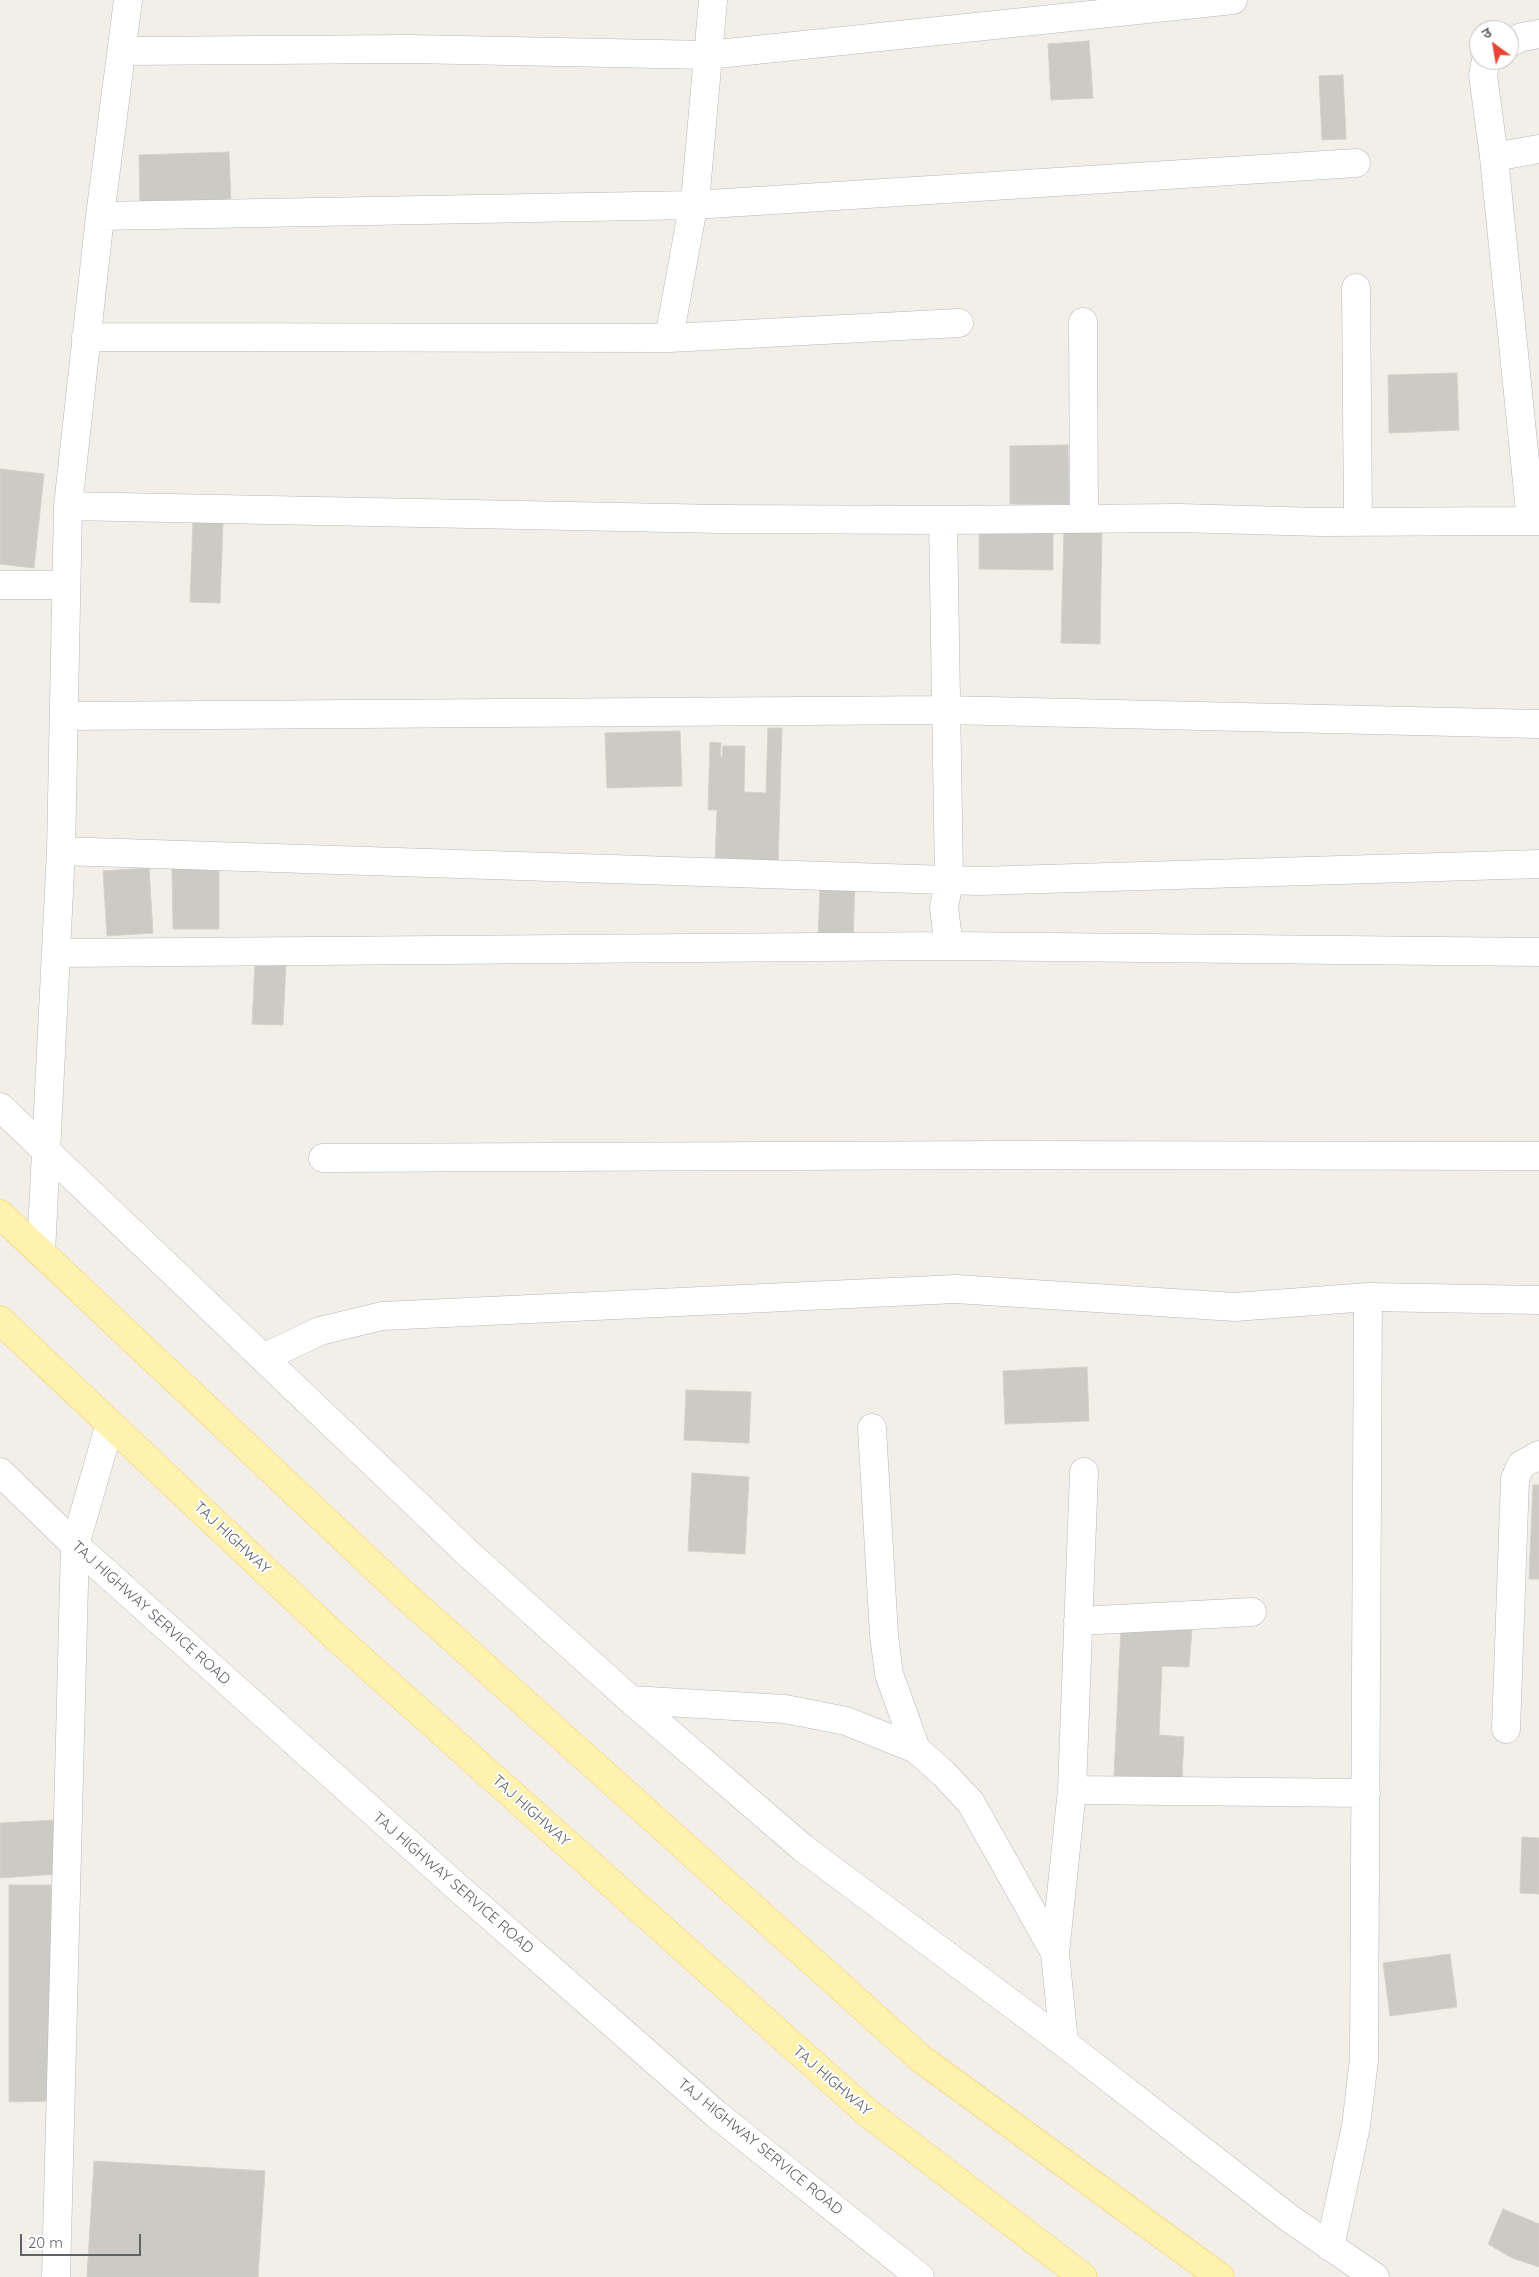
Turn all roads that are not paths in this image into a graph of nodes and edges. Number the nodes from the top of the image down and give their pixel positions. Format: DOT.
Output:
graph roads {
  1 [pos="128,0"];
  2 [pos="713,0"];
  3 [pos="1233,0"];
  4 [pos="1539,34"];
  5 [pos="1519,38"];
  6 [pos="122,51"];
  7 [pos="708,55"];
  8 [pos="1484,70"];
  9 [pos="1539,149"];
  10 [pos="1494,157"];
  11 [pos="1356,163"];
  12 [pos="694,205"];
  13 [pos="100,216"];
  14 [pos="1356,288"];
  15 [pos="1083,322"];
  16 [pos="959,323"];
  17 [pos="86,337"];
  18 [pos="669,338"];
  19 [pos="68,506"];
  20 [pos="1084,518"];
  21 [pos="943,520"];
  22 [pos="1358,521"];
  23 [pos="1535,521"];
  24 [pos="0,585"];
  25 [pos="66,585"];
  26 [pos="946,710"];
  27 [pos="64,716"];
  28 [pos="1539,724"];
  29 [pos="61,851"];
  30 [pos="1539,864"];
  31 [pos="949,879"];
  32 [pos="949,946"];
  33 [pos="1539,952"];
  34 [pos="56,953"];
  35 [pos="0,1107"];
  36 [pos="47,1152"];
  37 [pos="1539,1156"];
  38 [pos="323,1158"];
  39 [pos="0,1214"];
  40 [pos="41,1252"];
  41 [pos="1368,1298"];
  42 [pos="1539,1300"];
  43 [pos="0,1320"];
  44 [pos="263,1358"];
  45 [pos="110,1424"];
  46 [pos="872,1428"];
  47 [pos="1539,1456"];
  48 [pos="0,1472"];
  49 [pos="1084,1472"];
  50 [pos="74,1545"];
  51 [pos="1252,1612"];
  52 [pos="1078,1621"];
  53 [pos="631,1700"];
  54 [pos="1506,1729"];
  55 [pos="916,1749"];
  56 [pos="1072,1790"];
  57 [pos="1366,1793"];
  58 [pos="1055,1953"];
  59 [pos="1064,2043"];
  60 [pos="1330,2247"];
  61 [pos="56,2277"];
  62 [pos="920,2277"];
  63 [pos="1083,2277"];
  64 [pos="1220,2277"];
  65 [pos="1375,2277"];
  1 -- 6 [label="street"];
  2 -- 7 [label="street"];
  3 -- 7 [label="street"];
  4 -- 5 [label="street"];
  6 -- 7 [label="street"];
  6 -- 13 [label="street"];
  7 -- 12 [label="street"];
  8 -- 10 [label="street"];
  9 -- 10 [label="street"];
  10 -- 23 [label="street"];
  11 -- 12 [label="street"];
  12 -- 13 [label="street"];
  12 -- 18 [label="street"];
  13 -- 17 [label="street"];
  14 -- 22 [label="street"];
  15 -- 20 [label="street"];
  16 -- 18 [label="street"];
  17 -- 18 [label="street"];
  17 -- 19 [label="street"];
  19 -- 21 [label="street"];
  19 -- 25 [label="street"];
  20 -- 21 [label="street"];
  20 -- 22 [label="street"];
  21 -- 26 [label="street"];
  22 -- 23 [label="street"];
  24 -- 25 [label="street"];
  25 -- 27 [label="street"];
  26 -- 27 [label="street"];
  26 -- 28 [label="street"];
  26 -- 31 [label="street"];
  27 -- 29 [label="street"];
  29 -- 31 [label="street"];
  29 -- 34 [label="street"];
  30 -- 31 [label="street"];
  31 -- 32 [label="street"];
  32 -- 33 [label="street"];
  32 -- 34 [label="street"];
  34 -- 36 [label="street"];
  35 -- 36 [label="street"];
  36 -- 40 [label="street"];
  36 -- 44 [label="street"];
  37 -- 38 [label="street"];
  39 -- 40 [label="main road"];
  40 -- 64 [label="main road"];
  41 -- 42 [label="street"];
  41 -- 44 [label="street"];
  41 -- 57 [label="street"];
  43 -- 45 [label="main road, TAJ HIGHWAY"];
  44 -- 53 [label="street"];
  45 -- 50 [label="street"];
  45 -- 63 [label="main road, TAJ HIGHWAY"];
  46 -- 55 [label="street"];
  47 -- 54 [label="street"];
  48 -- 50 [label="street, TAJ HIGHWAY SERVICE ROAD"];
  49 -- 52 [label="street"];
  50 -- 61 [label="street"];
  50 -- 62 [label="street, TAJ HIGHWAY SERVICE ROAD"];
  51 -- 52 [label="street"];
  52 -- 56 [label="street"];
  53 -- 55 [label="street"];
  53 -- 59 [label="street"];
  55 -- 58 [label="street"];
  56 -- 57 [label="street"];
  56 -- 58 [label="street"];
  57 -- 60 [label="street"];
  58 -- 59 [label="street"];
  59 -- 60 [label="street"];
  60 -- 65 [label="street"];
}
